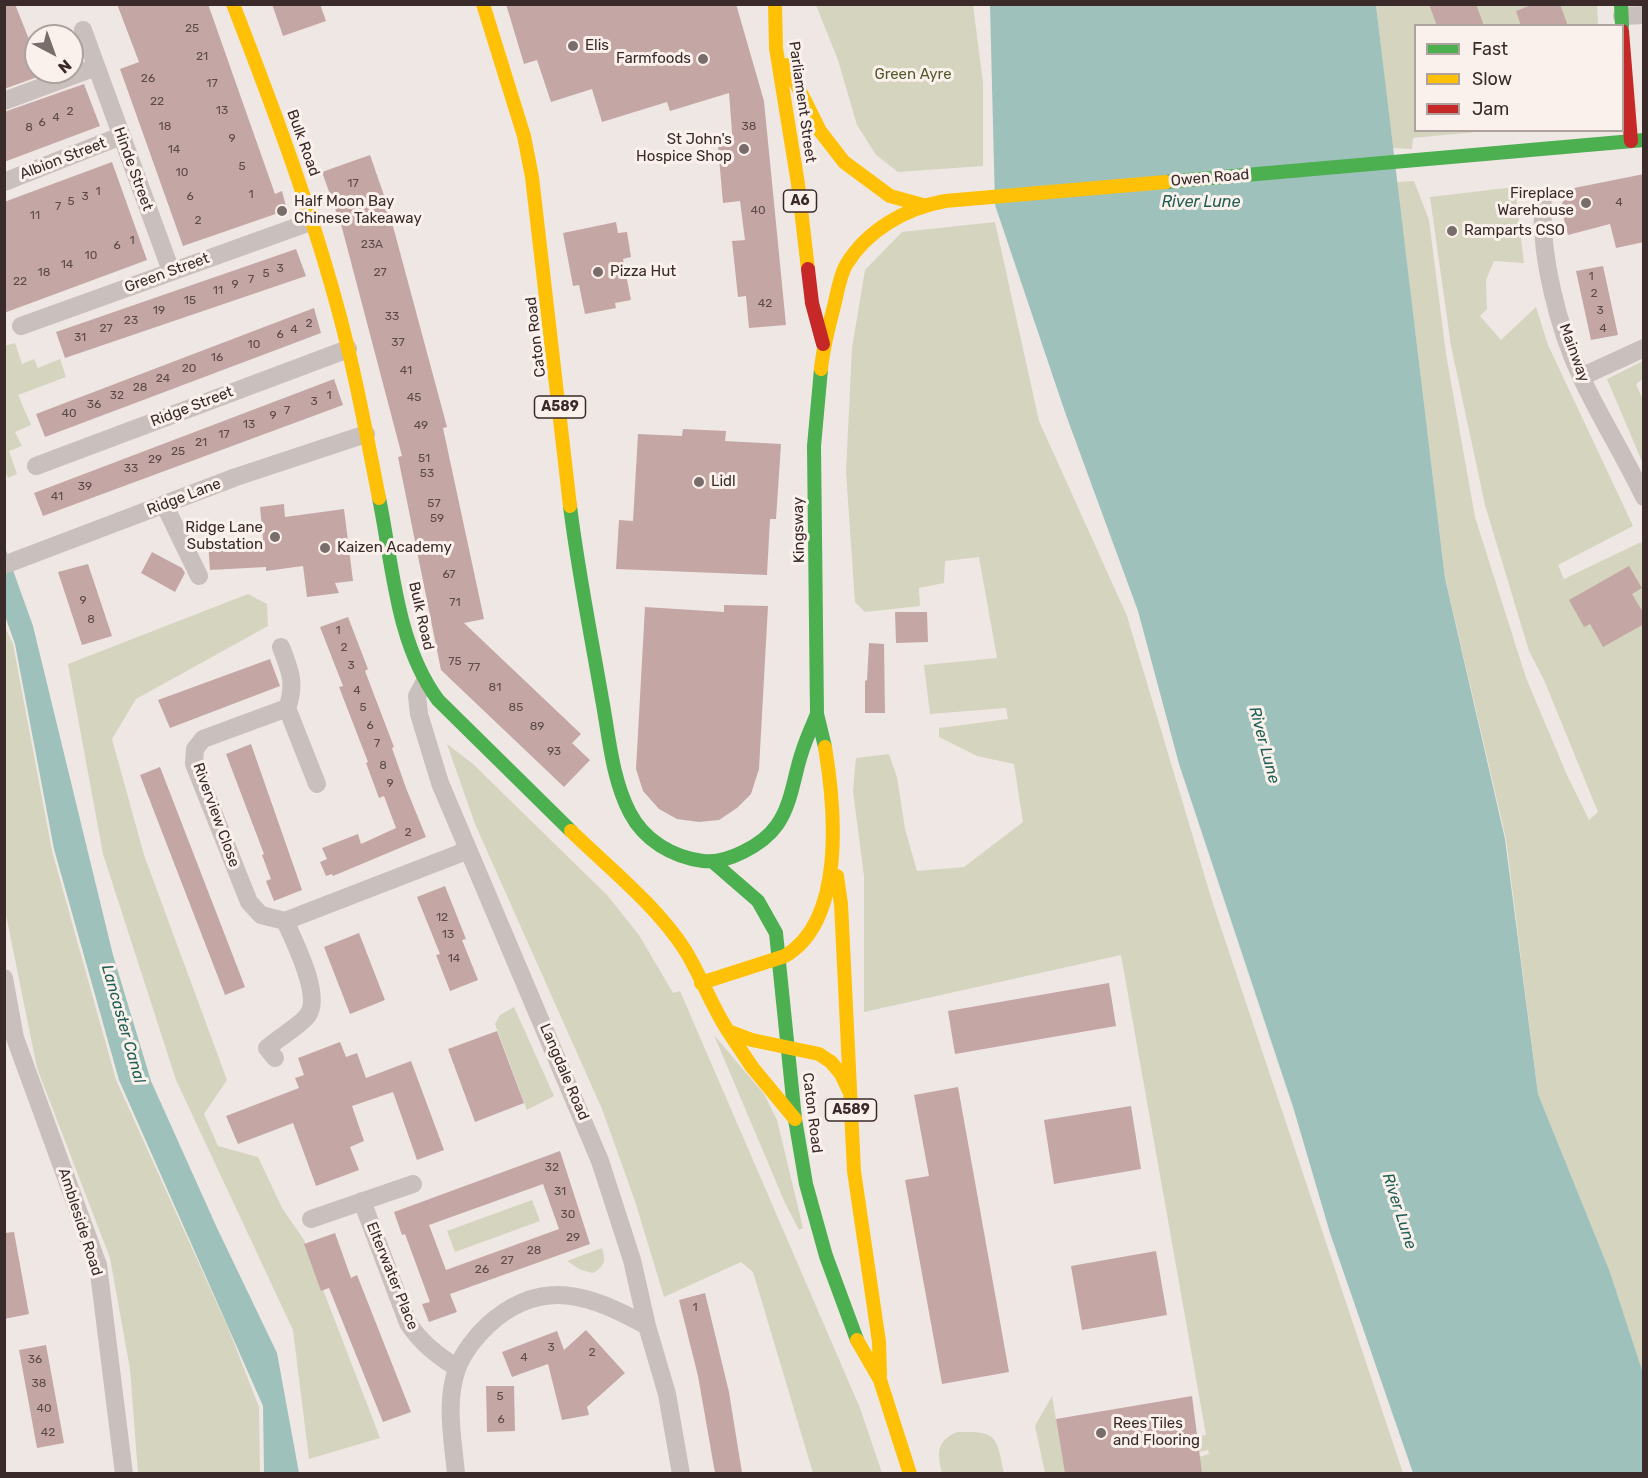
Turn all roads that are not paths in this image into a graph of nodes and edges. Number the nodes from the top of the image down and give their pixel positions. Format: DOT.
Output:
graph roads {
  1 [pos="233,4"];
  2 [pos="483,4"];
  3 [pos="775,4"];
  4 [pos="1644,15"];
  5 [pos="1622,19"];
  6 [pos="84,33"];
  7 [pos="1624,35"];
  8 [pos="777,56"];
  9 [pos="96,67"];
  10 [pos="4,101"];
  11 [pos="121,136"];
  12 [pos="1637,140"];
  13 [pos="4,182"];
  14 [pos="1543,197"];
  15 [pos="923,205"];
  16 [pos="313,221"];
  17 [pos="171,271"];
  18 [pos="21,326"];
  19 [pos="823,346"];
  20 [pos="1644,348"];
  21 [pos="348,349"];
  22 [pos="1581,377"];
  23 [pos="366,434"];
  24 [pos="36,466"];
  25 [pos="1644,497"];
  26 [pos="164,504"];
  27 [pos="4,565"];
  28 [pos="199,576"];
  29 [pos="281,647"];
  30 [pos="424,683"];
  31 [pos="287,708"];
  32 [pos="817,714"];
  33 [pos="317,784"];
  34 [pos="831,838"];
  35 [pos="466,851"];
  36 [pos="713,862"];
  37 [pos="285,921"];
  38 [pos="781,959"];
  39 [pos="4,978"];
  40 [pos="701,983"];
  41 [pos="728,1031"];
  42 [pos="10,1039"];
  43 [pos="787,1046"];
  44 [pos="275,1058"];
  45 [pos="850,1095"];
  46 [pos="795,1119"];
  47 [pos="413,1184"];
  48 [pos="362,1201"];
  49 [pos="310,1219"];
  50 [pos="647,1326"];
  51 [pos="457,1368"];
  52 [pos="880,1380"];
  53 [pos="124,1473"];
  54 [pos="456,1473"];
  55 [pos="681,1473"];
  56 [pos="910,1473"];
  1 -- 16 [label="main road, Bulk Road"];
  2 -- 36 [label="main road, Caton Road / A589"];
  3 -- 8 [label="main road, Parliament Street / A6"];
  4 -- 5 [label="street"];
  6 -- 9 [label="street, Hinde Street"];
  7 -- 12 [label="main road"];
  8 -- 15 [label="main road, A589"];
  8 -- 19 [label="main road, Parliament Street / A6"];
  9 -- 10 [label="street"];
  9 -- 11 [label="street, Hinde Street"];
  11 -- 13 [label="street, Albion Street"];
  11 -- 17 [label="street, Hinde Street"];
  12 -- 15 [label="main road, Owen Road / A589"];
  14 -- 22 [label="street, Mainway"];
  15 -- 19 [label="main road, Owen Road / A589"];
  16 -- 17 [label="street, Green Street"];
  16 -- 21 [label="main road, Bulk Road"];
  17 -- 18 [label="street, Green Street"];
  19 -- 32 [label="main road, Kingsway / A589"];
  20 -- 22 [label="street"];
  21 -- 23 [label="main road, Bulk Road"];
  21 -- 24 [label="street, Ridge Street"];
  22 -- 25 [label="street, Mainway"];
  23 -- 26 [label="street, Ridge Lane"];
  23 -- 30 [label="main road, Bulk Road"];
  26 -- 27 [label="street, Ridge Lane"];
  26 -- 28 [label="street"];
  29 -- 31 [label="street"];
  30 -- 35 [label="street, Langdale Road"];
  30 -- 40 [label="main road, Bulk Road"];
  31 -- 33 [label="street"];
  31 -- 37 [label="street, Riverview Close"];
  32 -- 34 [label="main road, A589"];
  32 -- 36 [label="main road, A589"];
  34 -- 38 [label="main road"];
  34 -- 45 [label="main road, Caton Road / A589"];
  35 -- 37 [label="street"];
  35 -- 50 [label="street, Langdale Road"];
  36 -- 38 [label="main road, Caton Road / A589"];
  37 -- 44 [label="street"];
  38 -- 40 [label="main road"];
  38 -- 43 [label="main road, Caton Road / A589"];
  39 -- 42 [label="street, Ambleside Road"];
  40 -- 41 [label="main road, Bulk Road"];
  41 -- 43 [label="main road"];
  41 -- 46 [label="main road, Bulk Road"];
  42 -- 53 [label="street, Ambleside Road"];
  43 -- 45 [label="main road"];
  43 -- 46 [label="main road, Caton Road / A589"];
  45 -- 52 [label="main road, Caton Road / A589"];
  46 -- 52 [label="main road, Caton Road / A589"];
  47 -- 48 [label="street"];
  48 -- 49 [label="street"];
  48 -- 51 [label="street, Elterwater Place"];
  50 -- 51 [label="street"];
  50 -- 55 [label="street, Langdale Road"];
  51 -- 54 [label="street"];
  52 -- 56 [label="main road, Caton Road / A589"];
}
